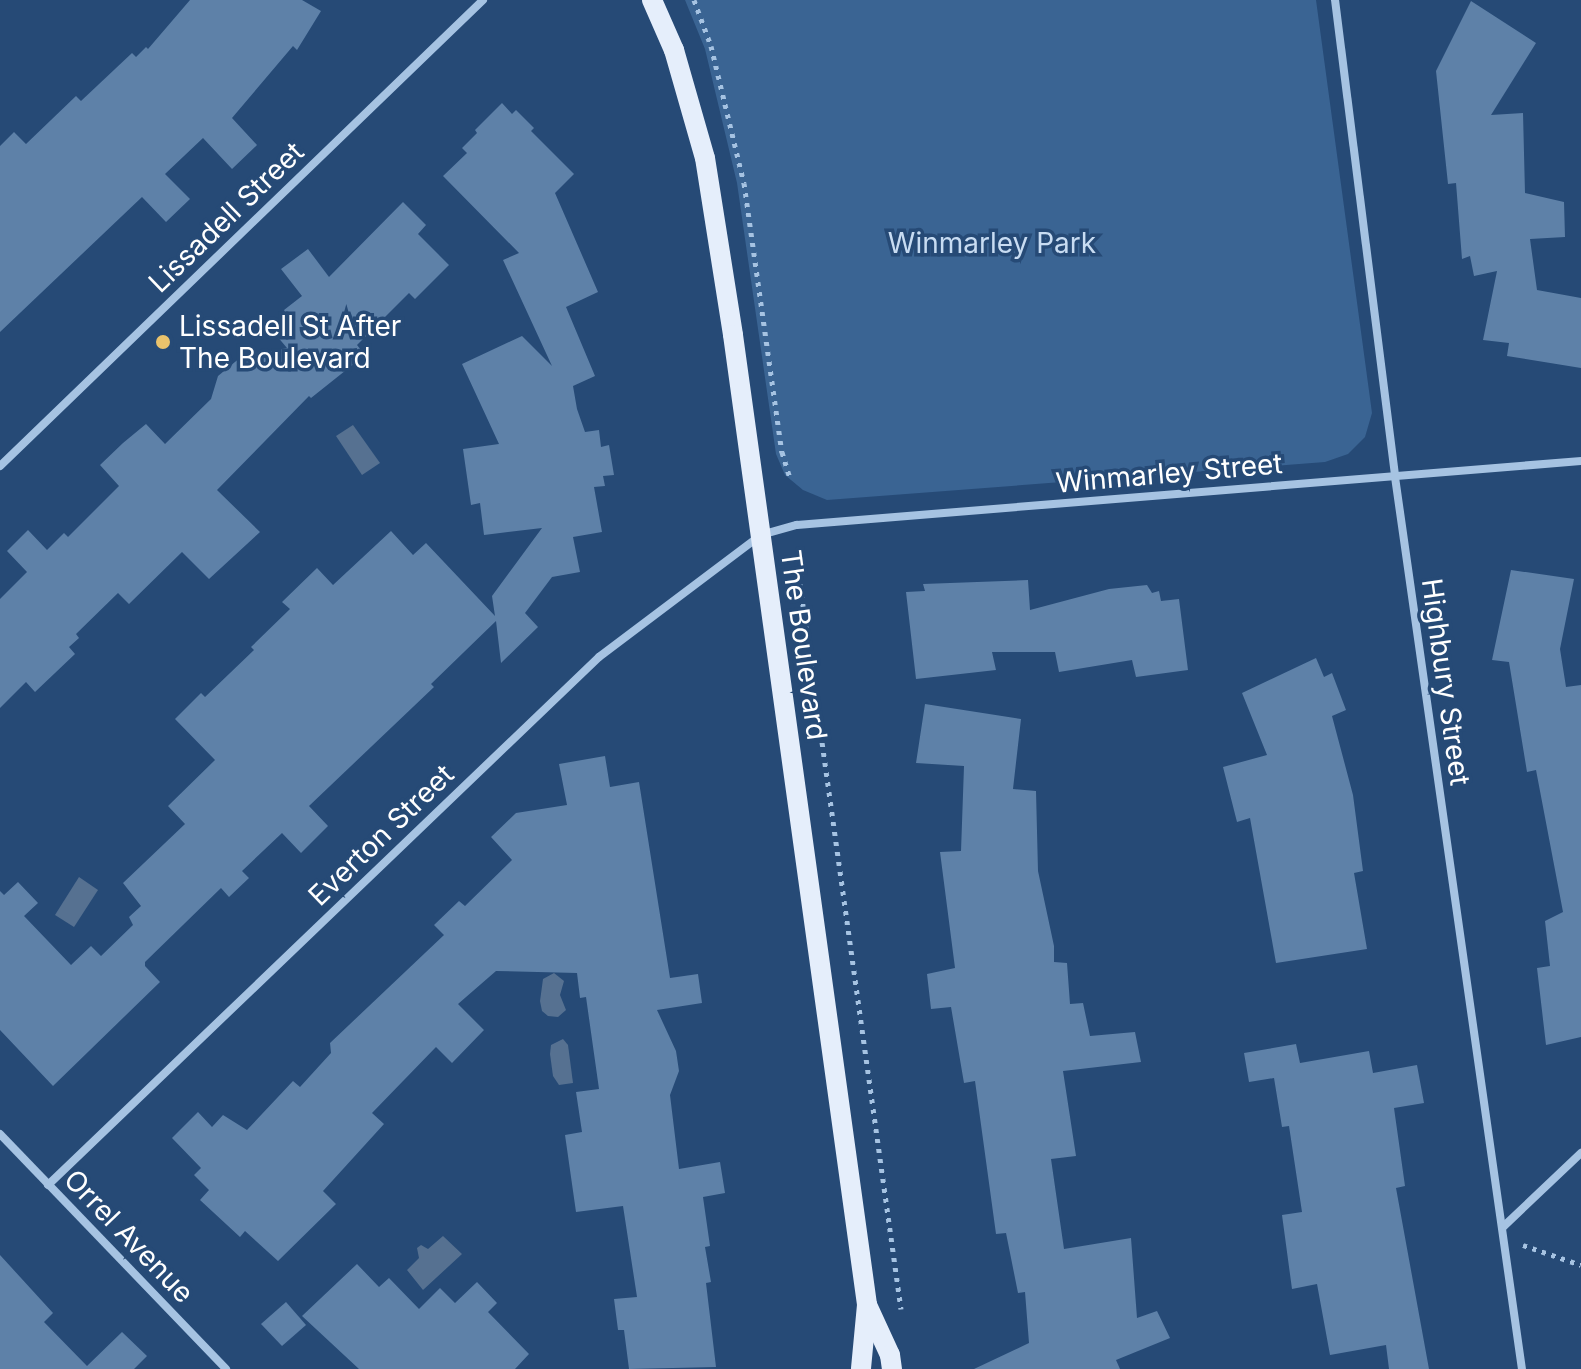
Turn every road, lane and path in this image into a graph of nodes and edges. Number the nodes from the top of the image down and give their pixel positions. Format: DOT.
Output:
graph roads {
  1 [pos="483,0"];
  2 [pos="652,0"];
  3 [pos="694,0"];
  4 [pos="1335,0"];
  5 [pos="1581,461"];
  6 [pos="0,466"];
  7 [pos="1395,477"];
  8 [pos="790,479"];
  9 [pos="761,535"];
  10 [pos="802,554"];
  11 [pos="0,1134"];
  12 [pos="1581,1153"];
  13 [pos="48,1185"];
  14 [pos="1503,1227"];
  15 [pos="1504,1237"];
  16 [pos="1581,1265"];
  17 [pos="867,1305"];
  18 [pos="902,1322"];
  19 [pos="226,1369"];
  20 [pos="861,1369"];
  21 [pos="892,1369"];
  22 [pos="1522,1369"];
  1 -- 6 [label="street, Lissadell Street"];
  2 -- 9 [label="main road, The Boulevard"];
  3 -- 8 [label="path"];
  4 -- 7 [label="street, Highbury Street"];
  5 -- 7 [label="street, Winmarley Street"];
  7 -- 9 [label="street, Winmarley Street"];
  7 -- 14 [label="street, Highbury Street"];
  9 -- 13 [label="street, Everton Street"];
  9 -- 17 [label="main road, The Boulevard"];
  10 -- 18 [label="path"];
  11 -- 13 [label="street, Orrel Avenue"];
  12 -- 14 [label="street"];
  13 -- 19 [label="street, Orrel Avenue"];
  14 -- 15 [label="street, Highbury Street"];
  15 -- 16 [label="path"];
  15 -- 22 [label="street, Highbury Street"];
  17 -- 20 [label="main road, The Boulevard"];
  17 -- 21 [label="main road, The Boulevard"];
}
